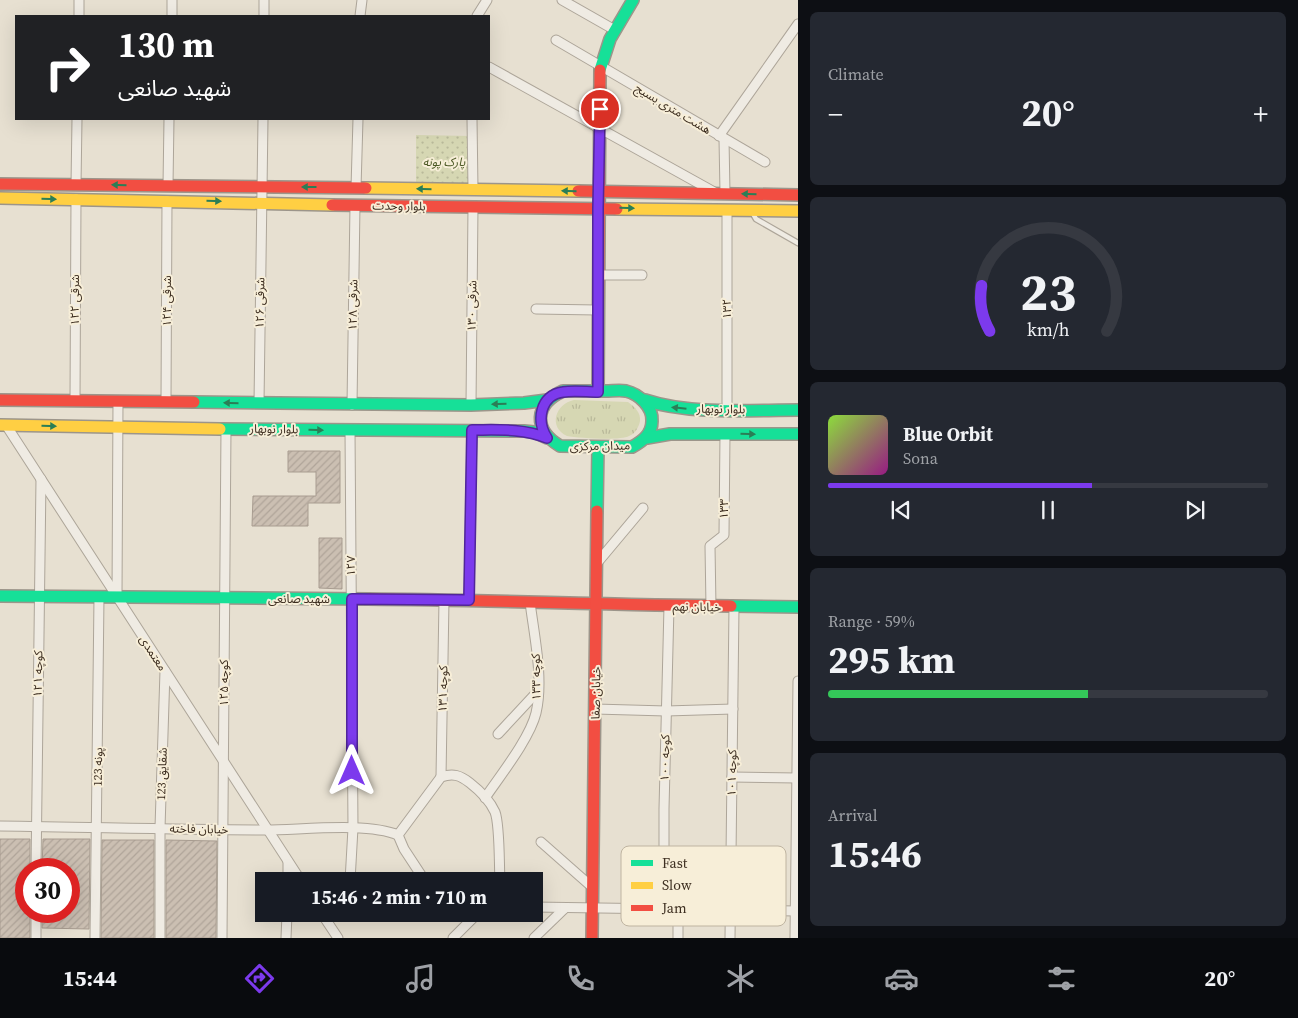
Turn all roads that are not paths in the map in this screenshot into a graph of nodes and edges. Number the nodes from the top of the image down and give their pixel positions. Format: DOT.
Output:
graph roads {
  1 [pos="79,0"];
  2 [pos="172,0"];
  3 [pos="264,0"];
  4 [pos="362,0"];
  5 [pos="486,0"];
  6 [pos="562,0"];
  7 [pos="633,0"];
  8 [pos="79,15"];
  9 [pos="172,15"];
  10 [pos="264,15"];
  11 [pos="360,15"];
  12 [pos="478,15"];
  13 [pos="798,24"];
  14 [pos="613,29"];
  15 [pos="556,40"];
  16 [pos="600,66"];
  17 [pos="490,68"];
  18 [pos="77,120"];
  19 [pos="170,120"];
  20 [pos="263,120"];
  21 [pos="358,120"];
  22 [pos="472,120"];
  23 [pos="599,129"];
  24 [pos="722,138"];
  25 [pos="764,162"];
  26 [pos="0,184"];
  27 [pos="76,184"];
  28 [pos="168,185"];
  29 [pos="262,186"];
  30 [pos="356,188"];
  31 [pos="473,189"];
  32 [pos="598,191"];
  33 [pos="721,193"];
  34 [pos="798,195"];
  35 [pos="0,198"];
  36 [pos="76,199"];
  37 [pos="167,201"];
  38 [pos="262,202"];
  39 [pos="355,205"];
  40 [pos="473,207"];
  41 [pos="598,208"];
  42 [pos="727,210"];
  43 [pos="751,210"];
  44 [pos="798,211"];
  45 [pos="798,243"];
  46 [pos="598,275"];
  47 [pos="642,275"];
  48 [pos="536,309"];
  49 [pos="597,310"];
  50 [pos="598,392"];
  51 [pos="0,400"];
  52 [pos="547,400"];
  53 [pos="645,400"];
  54 [pos="75,401"];
  55 [pos="118,401"];
  56 [pos="166,401"];
  57 [pos="259,403"];
  58 [pos="352,404"];
  59 [pos="471,405"];
  60 [pos="727,409"];
  61 [pos="798,410"];
  62 [pos="3,425"];
  63 [pos="117,428"];
  64 [pos="226,429"];
  65 [pos="350,430"];
  66 [pos="472,430"];
  67 [pos="725,434"];
  68 [pos="798,434"];
  69 [pos="547,438"];
  70 [pos="647,438"];
  71 [pos="598,447"];
  72 [pos="41,479"];
  73 [pos="643,508"];
  74 [pos="597,563"];
  75 [pos="0,596"];
  76 [pos="39,596"];
  77 [pos="100,597"];
  78 [pos="117,597"];
  79 [pos="224,598"];
  80 [pos="352,599"];
  81 [pos="444,600"];
  82 [pos="469,600"];
  83 [pos="530,602"];
  84 [pos="597,605"];
  85 [pos="669,606"];
  86 [pos="710,607"];
  87 [pos="734,607"];
  88 [pos="798,607"];
  89 [pos="165,671"];
  90 [pos="798,681"];
  91 [pos="538,691"];
  92 [pos="595,709"];
  93 [pos="733,709"];
  94 [pos="666,711"];
  95 [pos="798,724"];
  96 [pos="498,734"];
  97 [pos="223,761"];
  98 [pos="732,777"];
  99 [pos="441,778"];
  100 [pos="797,778"];
  101 [pos="485,798"];
  102 [pos="0,826"];
  103 [pos="36,827"];
  104 [pos="97,828"];
  105 [pos="160,828"];
  106 [pos="353,828"];
  107 [pos="222,829"];
  108 [pos="267,830"];
  109 [pos="398,835"];
  110 [pos="541,842"];
  111 [pos="665,846"];
  112 [pos="731,846"];
  113 [pos="36,858"];
  114 [pos="288,861"];
  115 [pos="288,872"];
  116 [pos="295,872"];
  117 [pos="351,872"];
  118 [pos="419,872"];
  119 [pos="500,872"];
  120 [pos="592,888"];
  121 [pos="543,908"];
  122 [pos="564,909"];
  123 [pos="592,909"];
  124 [pos="621,909"];
  125 [pos="797,911"];
  126 [pos="287,922"];
  127 [pos="327,922"];
  128 [pos="469,922"];
  129 [pos="36,923"];
  130 [pos="36,938"];
  131 [pos="95,938"];
  132 [pos="160,938"];
  133 [pos="222,938"];
  134 [pos="286,938"];
  135 [pos="338,938"];
  136 [pos="453,938"];
  137 [pos="534,938"];
  138 [pos="592,938"];
  139 [pos="795,938"];
  1 -- 8 [label="street"];
  2 -- 9 [label="street"];
  3 -- 10 [label="street"];
  4 -- 11 [label="street"];
  5 -- 12 [label="street"];
  6 -- 14 [label="street"];
  7 -- 14 [label="street"];
  13 -- 24 [label="street"];
  14 -- 16 [label="street"];
  15 -- 16 [label="street, هشت متری بسیج"];
  16 -- 23 [label="street"];
  16 -- 24 [label="street, هشت متری بسیج"];
  17 -- 23 [label="street"];
  18 -- 27 [label="street"];
  19 -- 28 [label="street"];
  20 -- 29 [label="street, ۱۲۶ شرقی"];
  21 -- 30 [label="street"];
  22 -- 31 [label="street"];
  23 -- 32 [label="street"];
  23 -- 33 [label="street"];
  24 -- 25 [label="street, هشت متری بسیج"];
  24 -- 33 [label="street"];
  26 -- 27 [label="street, بلوار وحدت"];
  28 -- 27 [label="street, بلوار وحدت, one-way"];
  28 -- 29 [label="street, بلوار وحدت"];
  30 -- 29 [label="street, بلوار وحدت, one-way"];
  29 -- 38 [label="street, ۱۲۶ شرقی"];
  31 -- 30 [label="street, بلوار وحدت, one-way"];
  32 -- 31 [label="street, بلوار وحدت, one-way"];
  32 -- 33 [label="street, بلوار وحدت"];
  32 -- 41 [label="street"];
  34 -- 33 [label="street, بلوار وحدت, one-way"];
  35 -- 36 [label="street, بلوار وحدت, one-way"];
  36 -- 37 [label="street, بلوار وحدت"];
  36 -- 54 [label="street, ۱۲۲ شرقی"];
  37 -- 38 [label="street, بلوار وحدت, one-way"];
  37 -- 56 [label="street, ۱۲۴ شرقی"];
  38 -- 39 [label="street, بلوار وحدت"];
  38 -- 57 [label="street, ۱۲۶ شرقی"];
  39 -- 40 [label="street, بلوار وحدت"];
  39 -- 58 [label="street, ۱۲۸ شرقی"];
  40 -- 41 [label="street, بلوار وحدت"];
  40 -- 59 [label="street, ۱۳۰ شرقی"];
  41 -- 42 [label="street, بلوار وحدت, one-way"];
  41 -- 46 [label="street"];
  42 -- 43 [label="street, بلوار وحدت"];
  42 -- 60 [label="street, ۱۳۲"];
  43 -- 44 [label="street, بلوار وحدت"];
  43 -- 45 [label="lane"];
  46 -- 47 [label="street"];
  46 -- 49 [label="street"];
  48 -- 49 [label="street"];
  49 -- 50 [label="street"];
  50 -- 52 [label="street"];
  50 -- 53 [label="street"];
  51 -- 54 [label="street, بلوار نوبهار"];
  52 -- 59 [label="street, بلوار نوبهار, one-way"];
  52 -- 69 [label="street"];
  60 -- 53 [label="street, بلوار نوبهار, one-way"];
  53 -- 70 [label="street, میدان مرکزی"];
  54 -- 55 [label="street, بلوار نوبهار"];
  55 -- 56 [label="street, بلوار نوبهار"];
  55 -- 63 [label="street"];
  57 -- 56 [label="street, بلوار نوبهار, one-way"];
  57 -- 58 [label="street, بلوار نوبهار"];
  58 -- 59 [label="street, بلوار نوبهار"];
  60 -- 61 [label="street, بلوار نوبهار"];
  62 -- 63 [label="street, بلوار نوبهار, one-way"];
  62 -- 72 [label="street, معتمدی"];
  63 -- 64 [label="street, بلوار نوبهار"];
  63 -- 78 [label="street"];
  64 -- 65 [label="street, بلوار نوبهار, one-way"];
  64 -- 79 [label="street, کوچه ۱۲۵"];
  65 -- 66 [label="street, بلوار نوبهار"];
  65 -- 80 [label="street, ۱۲۷"];
  66 -- 69 [label="street, بلوار نوبهار"];
  66 -- 82 [label="street"];
  67 -- 68 [label="street, بلوار نوبهار, one-way"];
  67 -- 70 [label="street, بلوار نوبهار"];
  67 -- 86 [label="street, ۱۳۳"];
  69 -- 71 [label="street, میدان مرکزی"];
  70 -- 71 [label="street, میدان مرکزی"];
  71 -- 74 [label="street, خیابان صفا"];
  72 -- 76 [label="street, کوچه ۱۲۱"];
  72 -- 78 [label="street, معتمدی"];
  73 -- 74 [label="street"];
  74 -- 84 [label="street, خیابان صفا"];
  75 -- 76 [label="street, شهید صانعی"];
  76 -- 77 [label="street, شهید صانعی"];
  76 -- 103 [label="street, کوچه ۱۲۱"];
  77 -- 78 [label="street, شهید صانعی"];
  77 -- 104 [label="street, 123 پونه"];
  78 -- 79 [label="street, شهید صانعی"];
  78 -- 89 [label="street, معتمدی"];
  79 -- 80 [label="street, شهید صانعی"];
  79 -- 97 [label="street, کوچه ۱۲۵"];
  80 -- 81 [label="street, شهید صانعی"];
  80 -- 106 [label="street, ۱۲۷"];
  81 -- 82 [label="street, شهید صانعی"];
  81 -- 99 [label="street, کوچه ۱۳۱"];
  82 -- 83 [label="street, شهید صانعی"];
  83 -- 84 [label="street, شهید صانعی"];
  83 -- 91 [label="street, کوچه ۱۳۳"];
  84 -- 85 [label="street, خیابان نهم"];
  84 -- 92 [label="street, خیابان صفا"];
  85 -- 86 [label="street, خیابان نهم"];
  85 -- 94 [label="street, کوچه ۱۰۰"];
  86 -- 87 [label="street, خیابان نهم"];
  87 -- 88 [label="street, خیابان نهم"];
  87 -- 93 [label="street, کوچه ۱۰۱"];
  89 -- 97 [label="street, معتمدی"];
  89 -- 105 [label="street, 123 شقایق"];
  90 -- 95 [label="street"];
  91 -- 96 [label="street"];
  91 -- 101 [label="street, کوچه ۱۳۳"];
  92 -- 94 [label="street"];
  92 -- 120 [label="street, خیابان صفا"];
  93 -- 94 [label="street"];
  93 -- 98 [label="street, کوچه ۱۰۱"];
  94 -- 111 [label="street, کوچه ۱۰۰"];
  95 -- 100 [label="street"];
  97 -- 107 [label="street, کوچه ۱۲۵"];
  97 -- 108 [label="street, معتمدی"];
  98 -- 100 [label="street"];
  98 -- 112 [label="street, کوچه ۱۰۱"];
  99 -- 101 [label="street"];
  99 -- 109 [label="street"];
  100 -- 125 [label="street"];
  101 -- 119 [label="street"];
  102 -- 103 [label="street, خیابان فاخته"];
  103 -- 104 [label="street, خیابان فاخته"];
  103 -- 113 [label="street, کوچه ۱۲۱"];
  104 -- 105 [label="street, خیابان فاخته"];
  104 -- 131 [label="street, 123 پونه"];
  105 -- 107 [label="street, خیابان فاخته"];
  105 -- 132 [label="street, 123 شقایق"];
  106 -- 108 [label="street, خیابان فاخته"];
  106 -- 109 [label="street, خیابان فاخته"];
  106 -- 117 [label="street, ۱۲۷"];
  107 -- 108 [label="street, خیابان فاخته"];
  107 -- 133 [label="street, کوچه ۱۲۵"];
  108 -- 114 [label="street, معتمدی"];
  109 -- 118 [label="street"];
  110 -- 120 [label="street"];
  114 -- 115 [label="street"];
  114 -- 116 [label="street, معتمدی"];
  120 -- 123 [label="street, خیابان صفا"];
  121 -- 122 [label="street"];
  122 -- 123 [label="street"];
  122 -- 137 [label="street"];
  123 -- 124 [label="street"];
  123 -- 138 [label="street, خیابان صفا"];
  125 -- 139 [label="street"];
  126 -- 134 [label="street"];
  127 -- 135 [label="street"];
  128 -- 136 [label="street"];
  129 -- 130 [label="street"];
}
